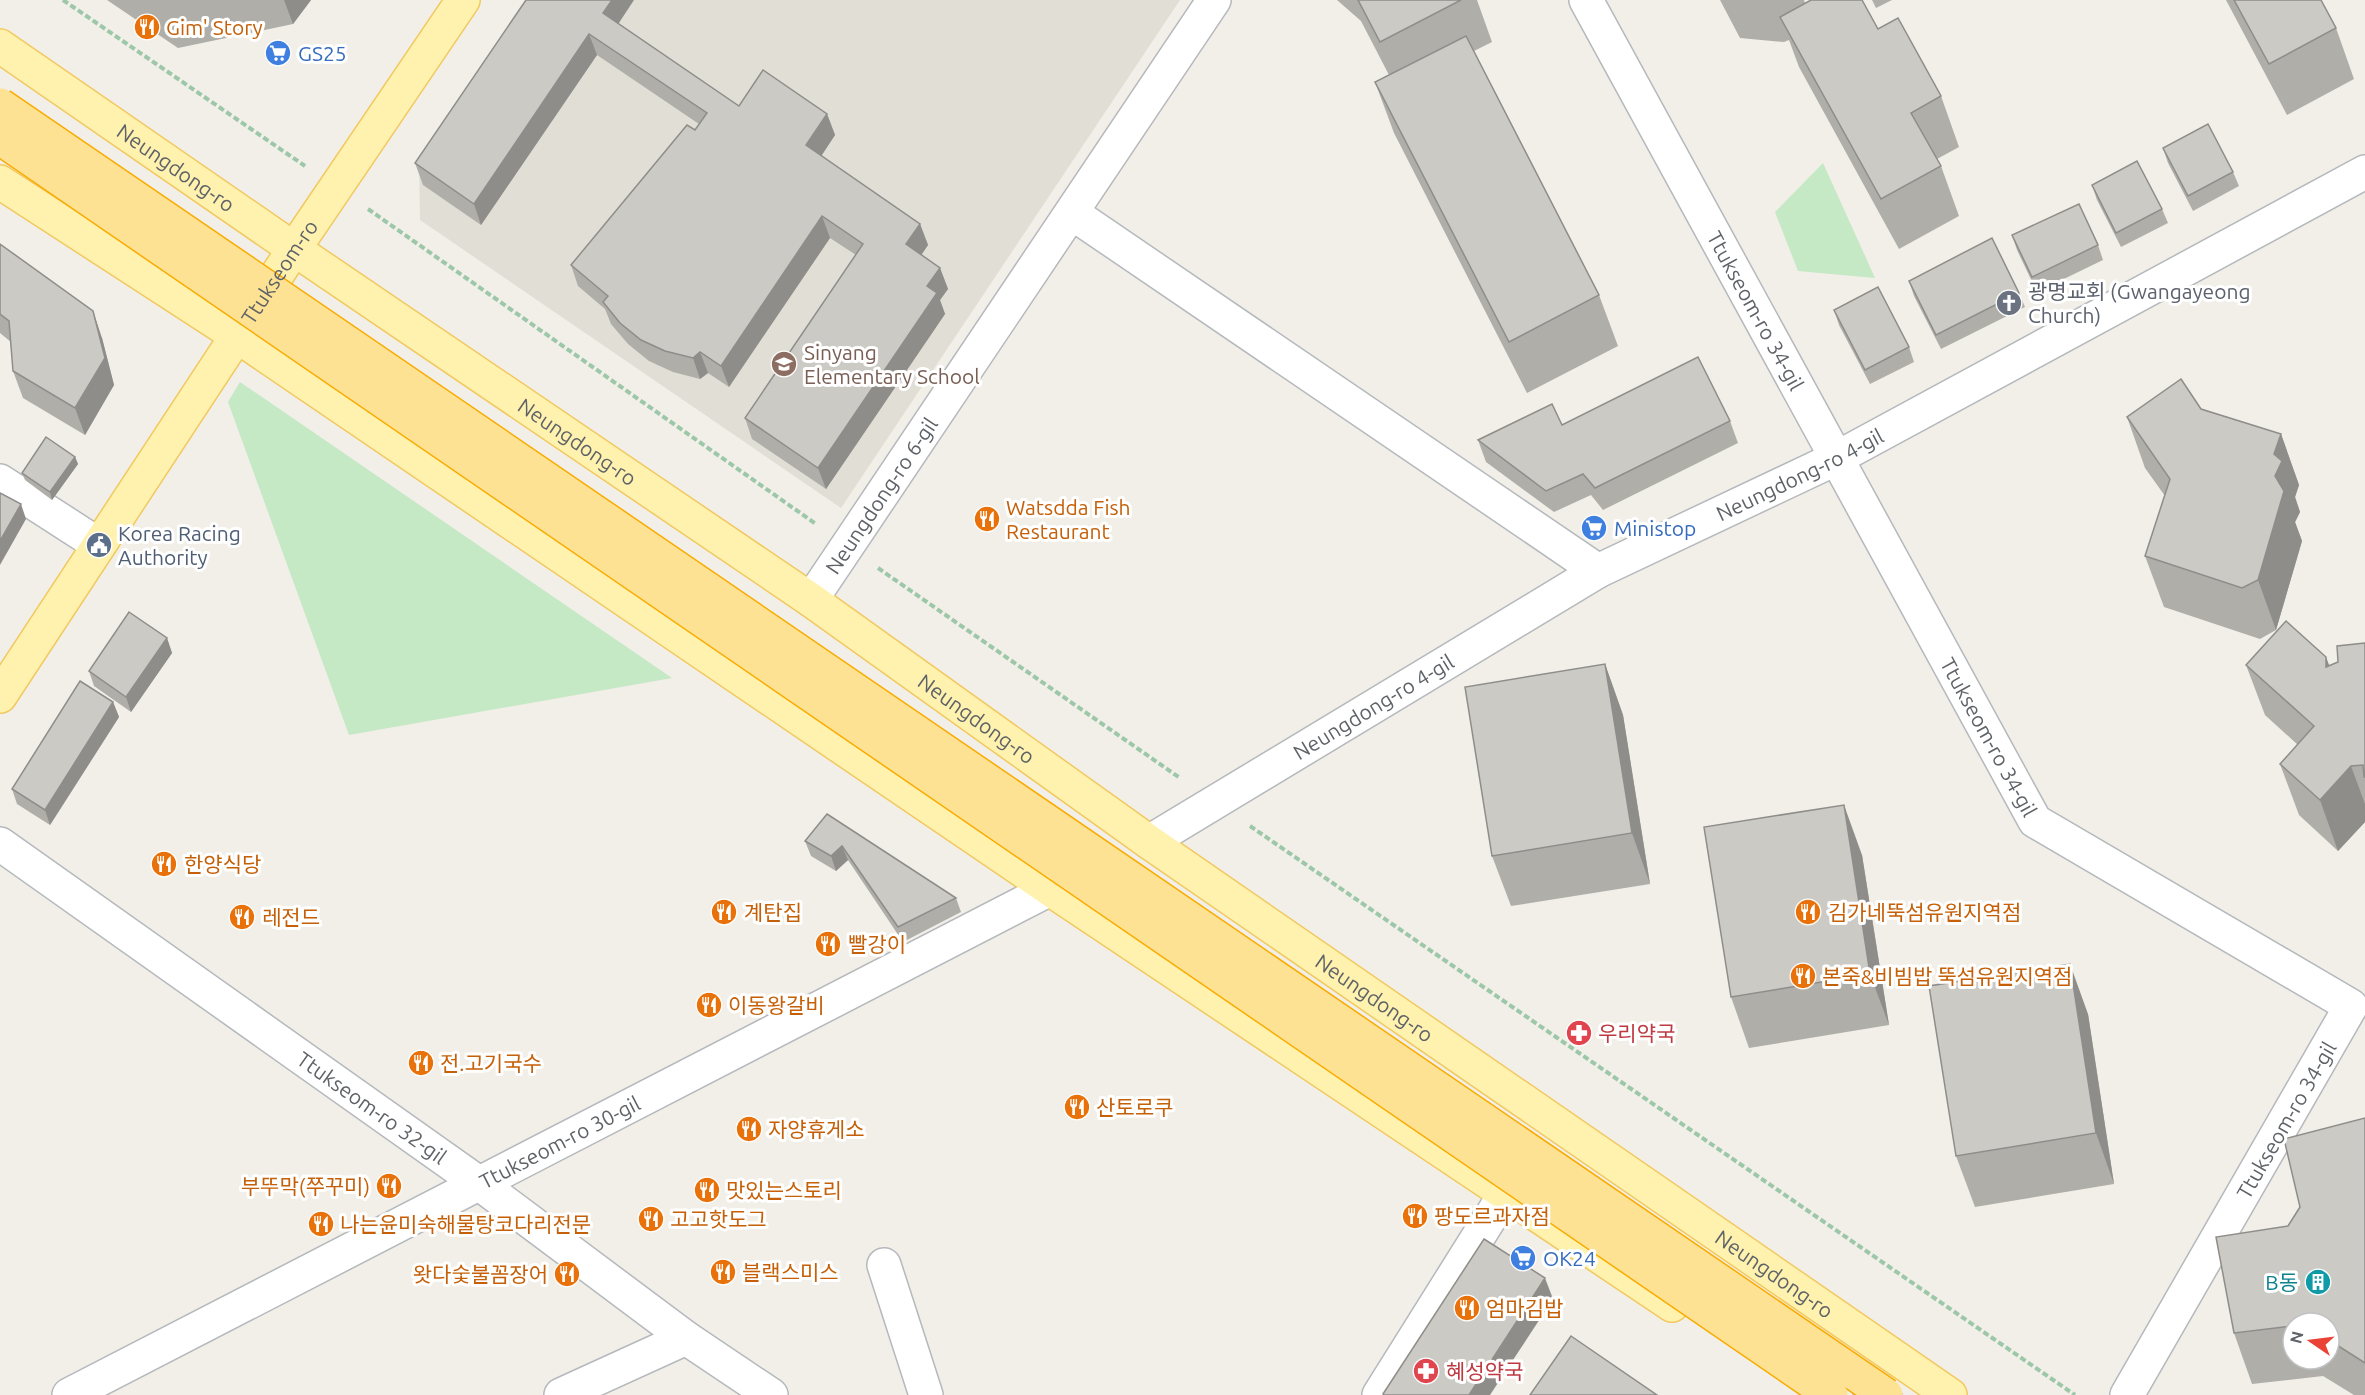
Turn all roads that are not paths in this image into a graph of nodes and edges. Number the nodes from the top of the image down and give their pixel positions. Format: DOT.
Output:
graph roads {
  1 [pos="463,0"];
  2 [pos="1214,0"];
  3 [pos="1586,0"];
  4 [pos="0,46"];
  5 [pos="0,105"];
  6 [pos="0,138"];
  7 [pos="2365,172"];
  8 [pos="0,182"];
  9 [pos="1072,213"];
  10 [pos="294,249"];
  11 [pos="237,336"];
  12 [pos="1835,459"];
  13 [pos="0,481"];
  14 [pos="99,545"];
  15 [pos="1598,571"];
  16 [pos="811,600"];
  17 [pos="0,696"];
  18 [pos="1149,842"];
  19 [pos="0,844"];
  20 [pos="1050,889"];
  21 [pos="2358,1002"];
  22 [pos="480,1184"];
  23 [pos="1505,1194"];
  24 [pos="884,1265"];
  25 [pos="686,1338"];
  26 [pos="69,1395"];
  27 [pos="561,1395"];
  28 [pos="771,1395"];
  29 [pos="926,1395"];
  30 [pos="1379,1395"];
  31 [pos="1807,1395"];
  32 [pos="1831,1395"];
  33 [pos="1886,1395"];
  34 [pos="1950,1395"];
  35 [pos="2127,1395"];
  1 -- 10 [label="main road, Ttukseom-ro"];
  2 -- 9 [label="street, Neungdong-ro 6-gil"];
  3 -- 12 [label="street, Ttukseom-ro 34-gil"];
  4 -- 10 [label="main road, Neungdong-ro"];
  5 -- 33 [label="highway, bridge"];
  6 -- 32 [label="highway, bridge"];
  7 -- 12 [label="street, Neungdong-ro 4-gil"];
  8 -- 11 [label="main road"];
  9 -- 15 [label="street"];
  9 -- 16 [label="street, Neungdong-ro 6-gil"];
  10 -- 11 [label="main road, Ttukseom-ro"];
  10 -- 16 [label="main road, Neungdong-ro"];
  11 -- 14 [label="main road, Ttukseom-ro"];
  11 -- 20 [label="main road"];
  12 -- 15 [label="street, Neungdong-ro 4-gil"];
  12 -- 21 [label="street, Ttukseom-ro 34-gil"];
  13 -- 14 [label="street"];
  14 -- 17 [label="main road, Ttukseom-ro"];
  15 -- 18 [label="street, Neungdong-ro 4-gil"];
  16 -- 18 [label="main road, Neungdong-ro"];
  18 -- 34 [label="main road, Neungdong-ro"];
  19 -- 22 [label="street, Ttukseom-ro 32-gil"];
  20 -- 22 [label="street, Ttukseom-ro 30-gil"];
  20 -- 23 [label="main road"];
  21 -- 35 [label="street, Ttukseom-ro 34-gil"];
  22 -- 25 [label="street, Ttukseom-ro 32-gil"];
  22 -- 26 [label="street, Ttukseom-ro 30-gil"];
  23 -- 30 [label="street"];
  23 -- 31 [label="main road"];
  24 -- 29 [label="street"];
  25 -- 27 [label="street"];
  25 -- 28 [label="street, Ttukseom-ro 32-gil"];
}
